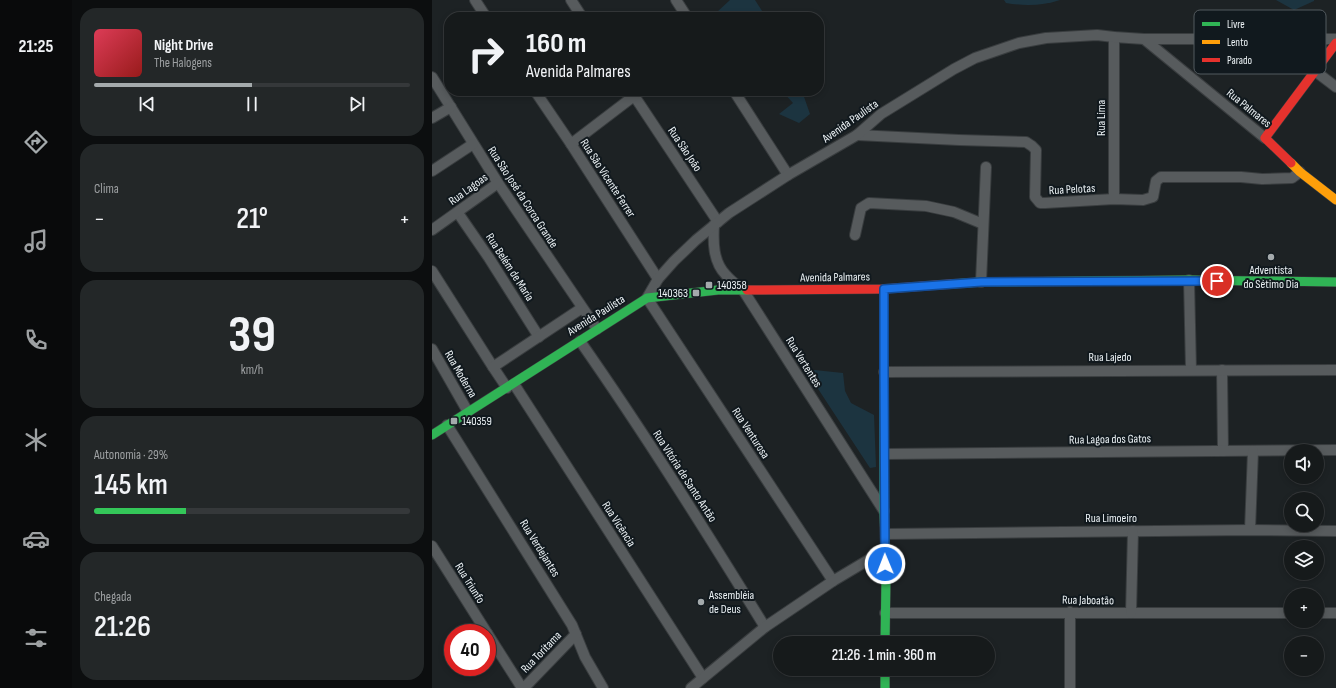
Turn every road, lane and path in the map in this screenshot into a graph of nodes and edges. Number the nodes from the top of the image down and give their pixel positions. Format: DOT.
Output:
graph roads {
  1 [pos="475,0"];
  2 [pos="571,0"];
  3 [pos="676,0"];
  4 [pos="483,12"];
  5 [pos="579,12"];
  6 [pos="684,12"];
  7 [pos="1114,37"];
  8 [pos="1144,39"];
  9 [pos="1194,39"];
  10 [pos="1336,43"];
  11 [pos="1326,56"];
  12 [pos="1313,74"];
  13 [pos="1319,74"];
  14 [pos="432,77"];
  15 [pos="1336,88"];
  16 [pos="538,96"];
  17 [pos="630,96"];
  18 [pos="633,96"];
  19 [pos="737,96"];
  20 [pos="450,107"];
  21 [pos="432,118"];
  22 [pos="857,134"];
  23 [pos="1265,138"];
  24 [pos="473,144"];
  25 [pos="571,144"];
  26 [pos="986,167"];
  27 [pos="432,171"];
  28 [pos="1300,172"];
  29 [pos="788,175"];
  30 [pos="498,183"];
  31 [pos="1114,199"];
  32 [pos="1336,200"];
  33 [pos="458,213"];
  34 [pos="716,223"];
  35 [pos="983,224"];
  36 [pos="432,230"];
  37 [pos="855,236"];
  38 [pos="432,271"];
  39 [pos="658,279"];
  40 [pos="1189,280"];
  41 [pos="981,282"];
  42 [pos="1336,282"];
  43 [pos="436,284"];
  44 [pos="884,289"];
  45 [pos="743,290"];
  46 [pos="648,298"];
  47 [pos="582,308"];
  48 [pos="597,329"];
  49 [pos="539,337"];
  50 [pos="580,341"];
  51 [pos="432,350"];
  52 [pos="493,367"];
  53 [pos="1191,370"];
  54 [pos="1222,370"];
  55 [pos="1336,370"];
  56 [pos="884,372"];
  57 [pos="511,386"];
  58 [pos="468,412"];
  59 [pos="447,425"];
  60 [pos="433,433"];
  61 [pos="1336,450"];
  62 [pos="1223,451"];
  63 [pos="1253,451"];
  64 [pos="885,454"];
  65 [pos="884,511"];
  66 [pos="1250,530"];
  67 [pos="1133,531"];
  68 [pos="1336,531"];
  69 [pos="886,534"];
  70 [pos="432,546"];
  71 [pos="885,550"];
  72 [pos="833,581"];
  73 [pos="1070,612"];
  74 [pos="885,613"];
  75 [pos="1131,613"];
  76 [pos="1284,613"];
  77 [pos="1324,613"];
  78 [pos="1336,613"];
  79 [pos="481,624"];
  80 [pos="765,627"];
  81 [pos="576,634"];
  82 [pos="885,636"];
  83 [pos="496,647"];
  84 [pos="885,676"];
  85 [pos="703,678"];
  86 [pos="523,688"];
  87 [pos="603,688"];
  88 [pos="691,688"];
  89 [pos="885,688"];
  90 [pos="1070,688"];
  1 -- 4 [label="street"];
  2 -- 5 [label="street"];
  3 -- 6 [label="street"];
  7 -- 8 [label="street, Avenida Paulista"];
  7 -- 22 [label="street, Avenida Paulista"];
  7 -- 31 [label="street, Rua Lima"];
  8 -- 9 [label="street, Avenida Paulista"];
  8 -- 23 [label="street, Rua Palmares"];
  10 -- 11 [label="main road"];
  12 -- 23 [label="main road"];
  13 -- 15 [label="street"];
  14 -- 20 [label="street, Rua São José da Coroa Grande"];
  16 -- 25 [label="street, Rua Sâo Vicente Ferrer"];
  17 -- 25 [label="street"];
  18 -- 34 [label="street, Rua São João"];
  19 -- 29 [label="street"];
  20 -- 21 [label="street"];
  20 -- 24 [label="street, Rua São José da Coroa Grande"];
  22 -- 29 [label="street, Avenida Paulista"];
  22 -- 31 [label="street, Rua Pelotas"];
  23 -- 28 [label="main road, Rua Palmares"];
  24 -- 27 [label="street"];
  24 -- 30 [label="street, Rua São José da Coroa Grande"];
  25 -- 39 [label="street, Rua Sâo Vicente Ferrer"];
  26 -- 35 [label="street"];
  28 -- 31 [label="street, Rua Pelotas"];
  28 -- 32 [label="main road, Rua Palmares"];
  29 -- 34 [label="street, Avenida Paulista"];
  30 -- 33 [label="street, Rua Lagoas"];
  30 -- 47 [label="street, Rua São José da Coroa Grande"];
  33 -- 36 [label="street, Rua Lagoas"];
  33 -- 49 [label="street, Rua Belém de Maria"];
  34 -- 39 [label="street, Avenida Paulista"];
  34 -- 45 [label="street, Rua Vertentes"];
  35 -- 37 [label="street"];
  35 -- 41 [label="street"];
  38 -- 43 [label="street, Rua Vicência"];
  39 -- 46 [label="street, Avenida Paulista"];
  40 -- 41 [label="main road, Avenida Palmares"];
  40 -- 42 [label="main road, Avenida Palmares"];
  40 -- 53 [label="street"];
  41 -- 44 [label="main road, Avenida Palmares"];
  43 -- 52 [label="street, Rua Vicência"];
  44 -- 45 [label="main road, Avenida Palmares"];
  44 -- 56 [label="main road"];
  45 -- 46 [label="main road, Avenida Palmares"];
  45 -- 65 [label="street, Rua Vertentes"];
  46 -- 48 [label="main road, Avenida Paulista"];
  46 -- 72 [label="street, Rua Venturosa"];
  47 -- 48 [label="street, Rua São José da Coroa Grande"];
  47 -- 49 [label="street"];
  48 -- 50 [label="main road, Avenida Paulista"];
  49 -- 52 [label="street"];
  50 -- 57 [label="main road, Avenida Paulista"];
  50 -- 80 [label="street, Rua Vitória de Santo Antão"];
  51 -- 58 [label="street, Rua Moderna"];
  52 -- 57 [label="street, Rua Vicência"];
  53 -- 54 [label="street, Rua Lajedo"];
  53 -- 56 [label="street, Rua Lajedo"];
  54 -- 55 [label="street, Rua Lajedo"];
  54 -- 62 [label="street"];
  56 -- 64 [label="main road"];
  57 -- 58 [label="main road, Avenida Paulista"];
  57 -- 85 [label="street, Rua Vicência"];
  58 -- 59 [label="main road, Avenida Paulista"];
  59 -- 60 [label="main road, Avenida Paulista"];
  59 -- 81 [label="street, Rua Verdejantes"];
  61 -- 63 [label="street, Rua Lagoa dos Gatos"];
  62 -- 63 [label="street, Rua Lagoa dos Gatos"];
  62 -- 64 [label="street, Rua Lagoa dos Gatos"];
  63 -- 66 [label="street"];
  64 -- 65 [label="main road"];
  65 -- 69 [label="main road"];
  66 -- 67 [label="street, Rua Limoeiro"];
  66 -- 68 [label="street, Rua Limoeiro"];
  67 -- 69 [label="street, Rua Limoeiro"];
  67 -- 75 [label="street"];
  69 -- 71 [label="main road"];
  70 -- 79 [label="street, Rua Triunfo"];
  71 -- 72 [label="street"];
  71 -- 74 [label="main road"];
  72 -- 80 [label="street"];
  73 -- 74 [label="street, Rua Jaboatão"];
  73 -- 75 [label="street, Rua Jaboatão"];
  73 -- 90 [label="street"];
  74 -- 82 [label="main road"];
  75 -- 76 [label="street, Rua Jaboatão"];
  77 -- 78 [label="street"];
  80 -- 85 [label="street"];
  81 -- 86 [label="street, Rua Toritama"];
  81 -- 87 [label="street, Rua Verdejantes"];
  83 -- 86 [label="street, Rua Triunfo"];
  84 -- 89 [label="main road"];
  85 -- 88 [label="street"];
}
